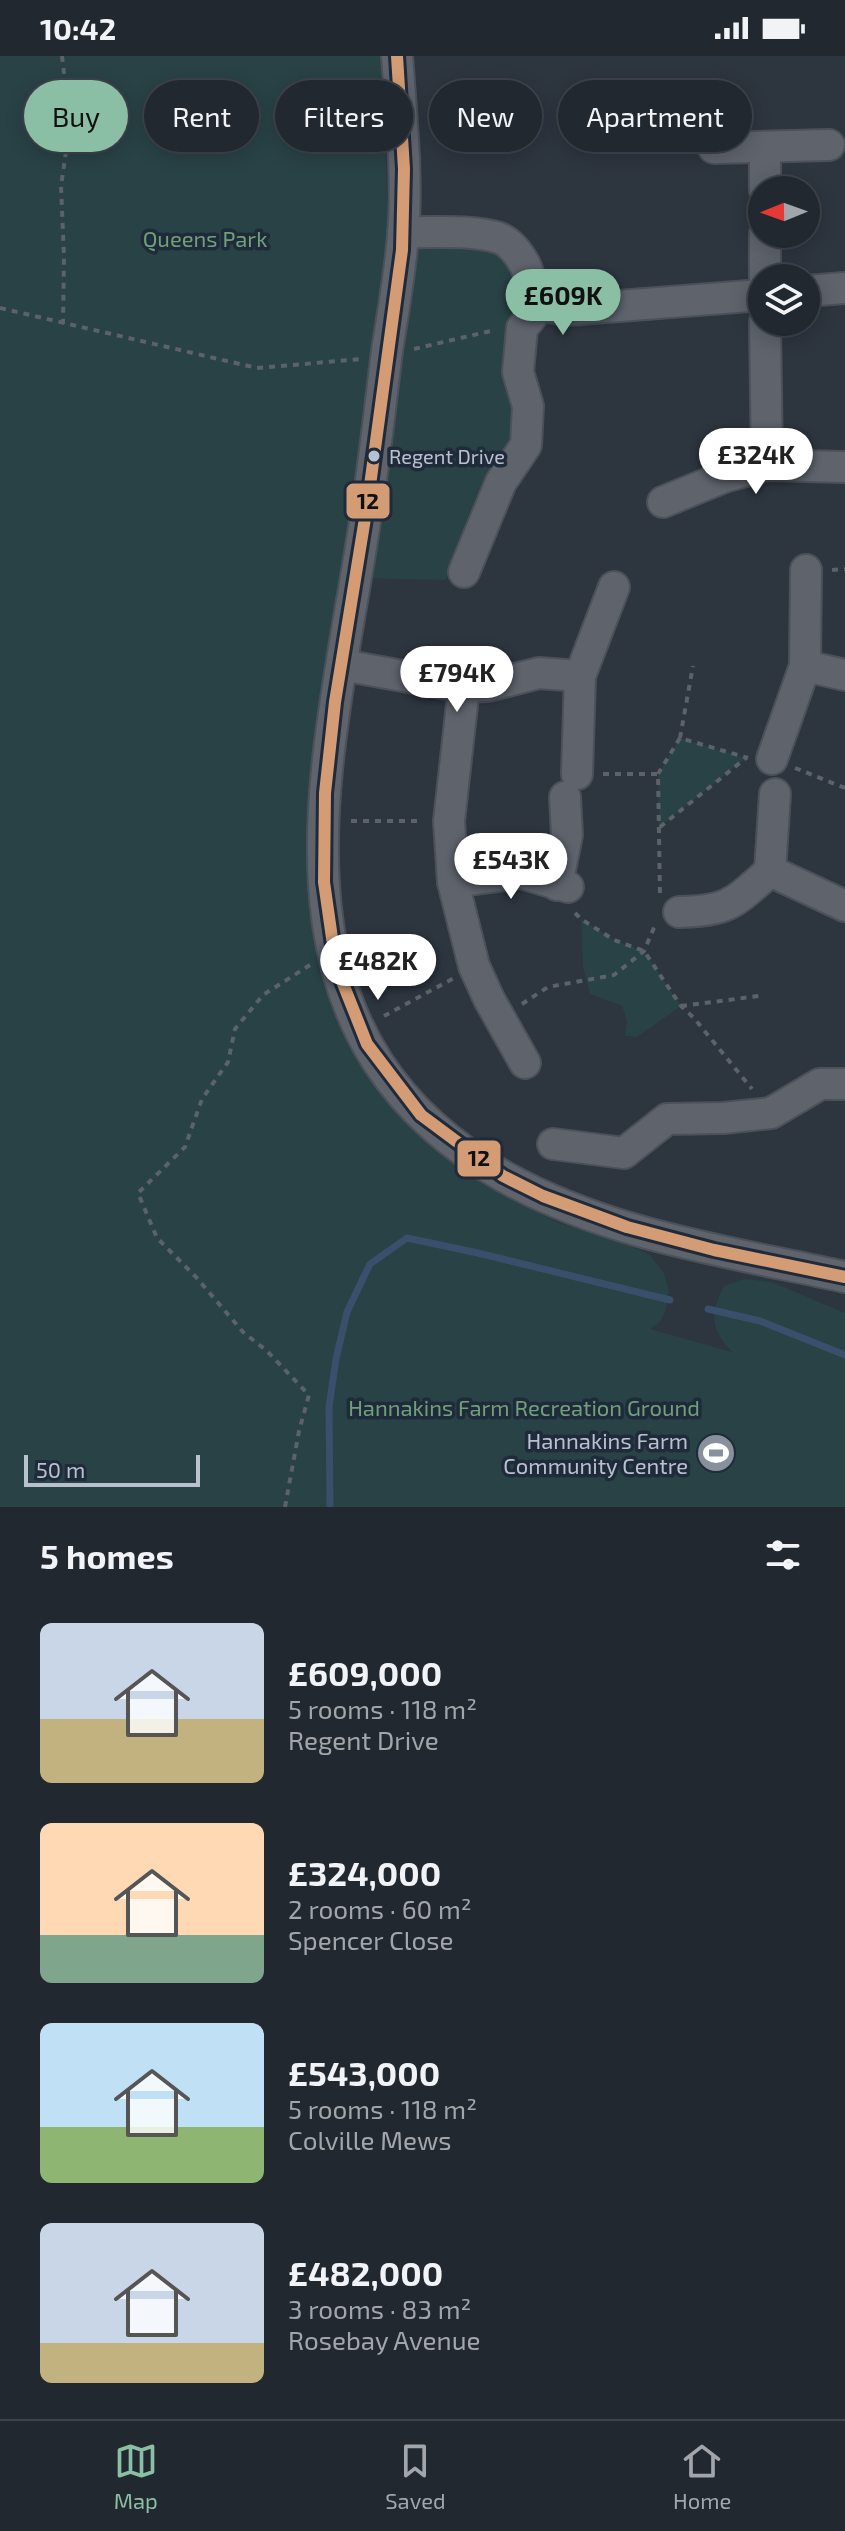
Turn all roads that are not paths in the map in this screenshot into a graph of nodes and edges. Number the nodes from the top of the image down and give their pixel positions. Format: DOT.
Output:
graph roads {
  1 [pos="397,56"];
  2 [pos="829,145"];
  3 [pos="752,148"];
  4 [pos="765,148"];
  5 [pos="765,176"];
  6 [pos="403,232"];
  7 [pos="845,288"];
  8 [pos="820,290"];
  9 [pos="748,296"];
  10 [pos="540,306"];
  11 [pos="765,336"];
  12 [pos="767,465"];
  13 [pos="845,467"];
  14 [pos="663,502"];
  15 [pos="806,570"];
  16 [pos="464,572"];
  17 [pos="614,587"];
  18 [pos="342,665"];
  19 [pos="805,666"];
  20 [pos="845,675"];
  21 [pos="580,676"];
  22 [pos="464,687"];
  23 [pos="759,759"];
  24 [pos="775,794"];
  25 [pos="770,871"];
  26 [pos="453,882"];
  27 [pos="845,906"];
  28 [pos="666,909"];
  29 [pos="525,1063"];
  30 [pos="845,1084"];
  31 [pos="553,1144"];
  32 [pos="845,1277"];
  1 -- 6 [label="street"];
  2 -- 4 [label="street"];
  3 -- 4 [label="street"];
  4 -- 5 [label="street"];
  6 -- 10 [label="street"];
  6 -- 18 [label="street"];
  7 -- 8 [label="street"];
  9 -- 10 [label="street"];
  10 -- 16 [label="street"];
  11 -- 12 [label="street"];
  12 -- 13 [label="street"];
  12 -- 14 [label="street"];
  15 -- 19 [label="street"];
  17 -- 21 [label="street"];
  18 -- 22 [label="street"];
  18 -- 32 [label="street"];
  19 -- 20 [label="street"];
  19 -- 23 [label="street"];
  21 -- 22 [label="street"];
  21 -- 26 [label="street"];
  22 -- 26 [label="street"];
  24 -- 25 [label="street"];
  25 -- 27 [label="street"];
  25 -- 28 [label="street"];
  26 -- 29 [label="street"];
  30 -- 31 [label="street"];
}
